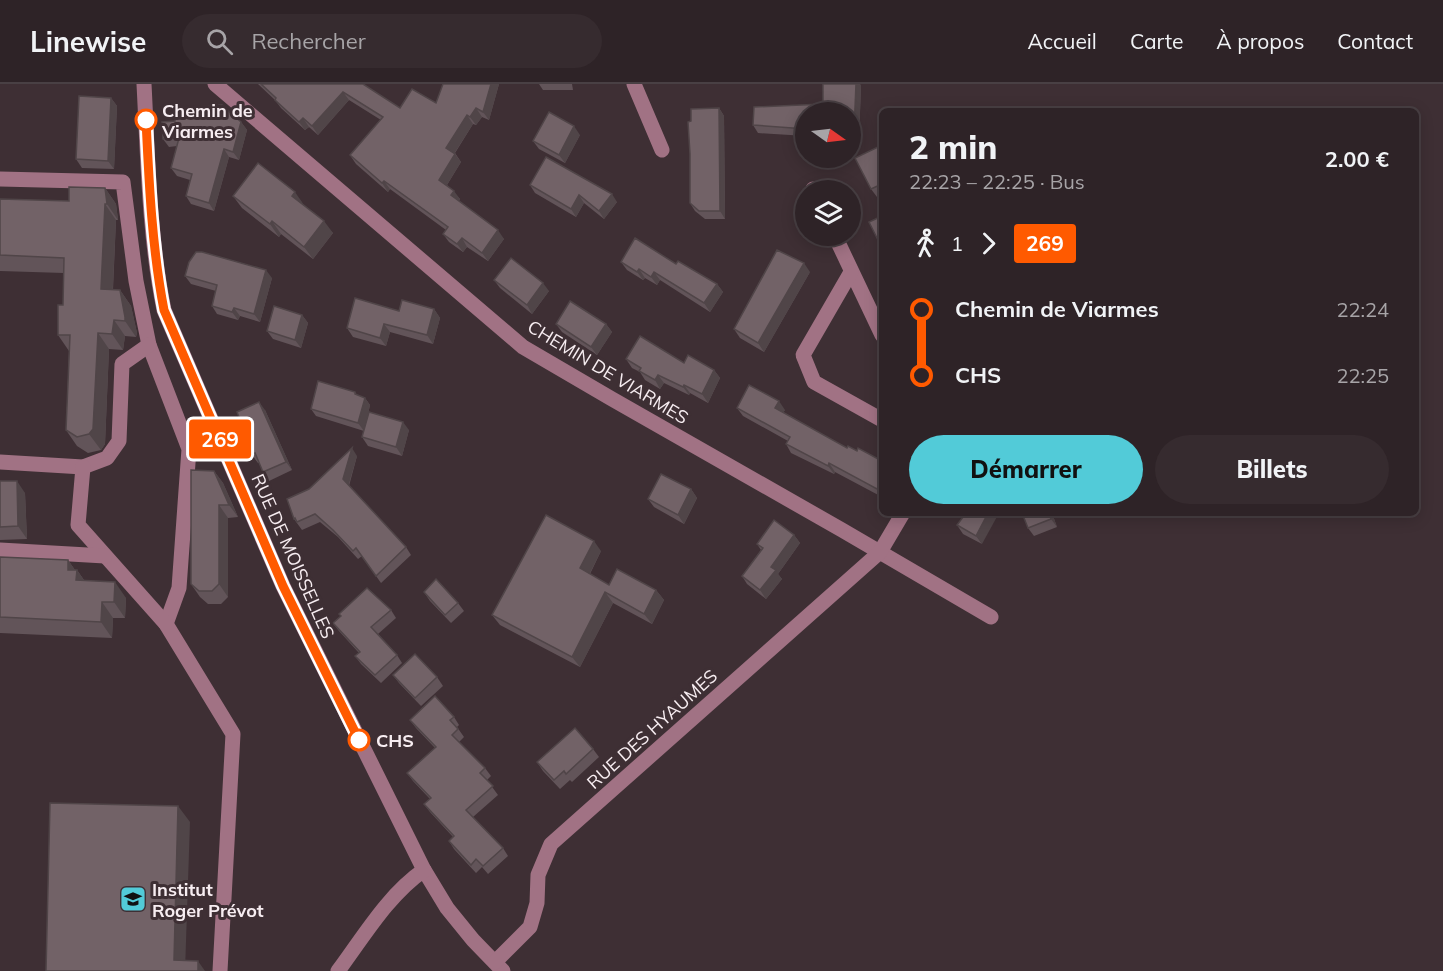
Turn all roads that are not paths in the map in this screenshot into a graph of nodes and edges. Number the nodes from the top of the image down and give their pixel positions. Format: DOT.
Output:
graph roads {
  1 [pos="144,84"];
  2 [pos="215,84"];
  3 [pos="634,84"];
  4 [pos="662,150"];
  5 [pos="0,179"];
  6 [pos="839,246"];
  7 [pos="851,272"];
  8 [pos="879,329"];
  9 [pos="149,345"];
  10 [pos="879,418"];
  11 [pos="0,462"];
  12 [pos="82,467"];
  13 [pos="901,516"];
  14 [pos="0,550"];
  15 [pos="880,552"];
  16 [pos="105,556"];
  17 [pos="991,617"];
  18 [pos="166,624"];
  19 [pos="424,870"];
  20 [pos="499,966"];
  21 [pos="220,971"];
  22 [pos="338,971"];
  1 -- 19 [label="street, RUE DE MOISSELLES"];
  2 -- 15 [label="street, CHEMIN DE VIARMES"];
  3 -- 4 [label="street"];
  5 -- 9 [label="street"];
  6 -- 7 [label="street"];
  7 -- 8 [label="street"];
  7 -- 10 [label="street"];
  9 -- 12 [label="street"];
  9 -- 18 [label="street"];
  11 -- 12 [label="street"];
  12 -- 16 [label="street"];
  13 -- 15 [label="street, RUE DES HYAUMES"];
  14 -- 16 [label="street"];
  15 -- 17 [label="street, CHEMIN DE VIARMES"];
  15 -- 20 [label="street, RUE DES HYAUMES"];
  16 -- 18 [label="street"];
  18 -- 21 [label="street"];
  19 -- 20 [label="street, RUE DE MOISSELLES"];
  19 -- 22 [label="street"];
}
